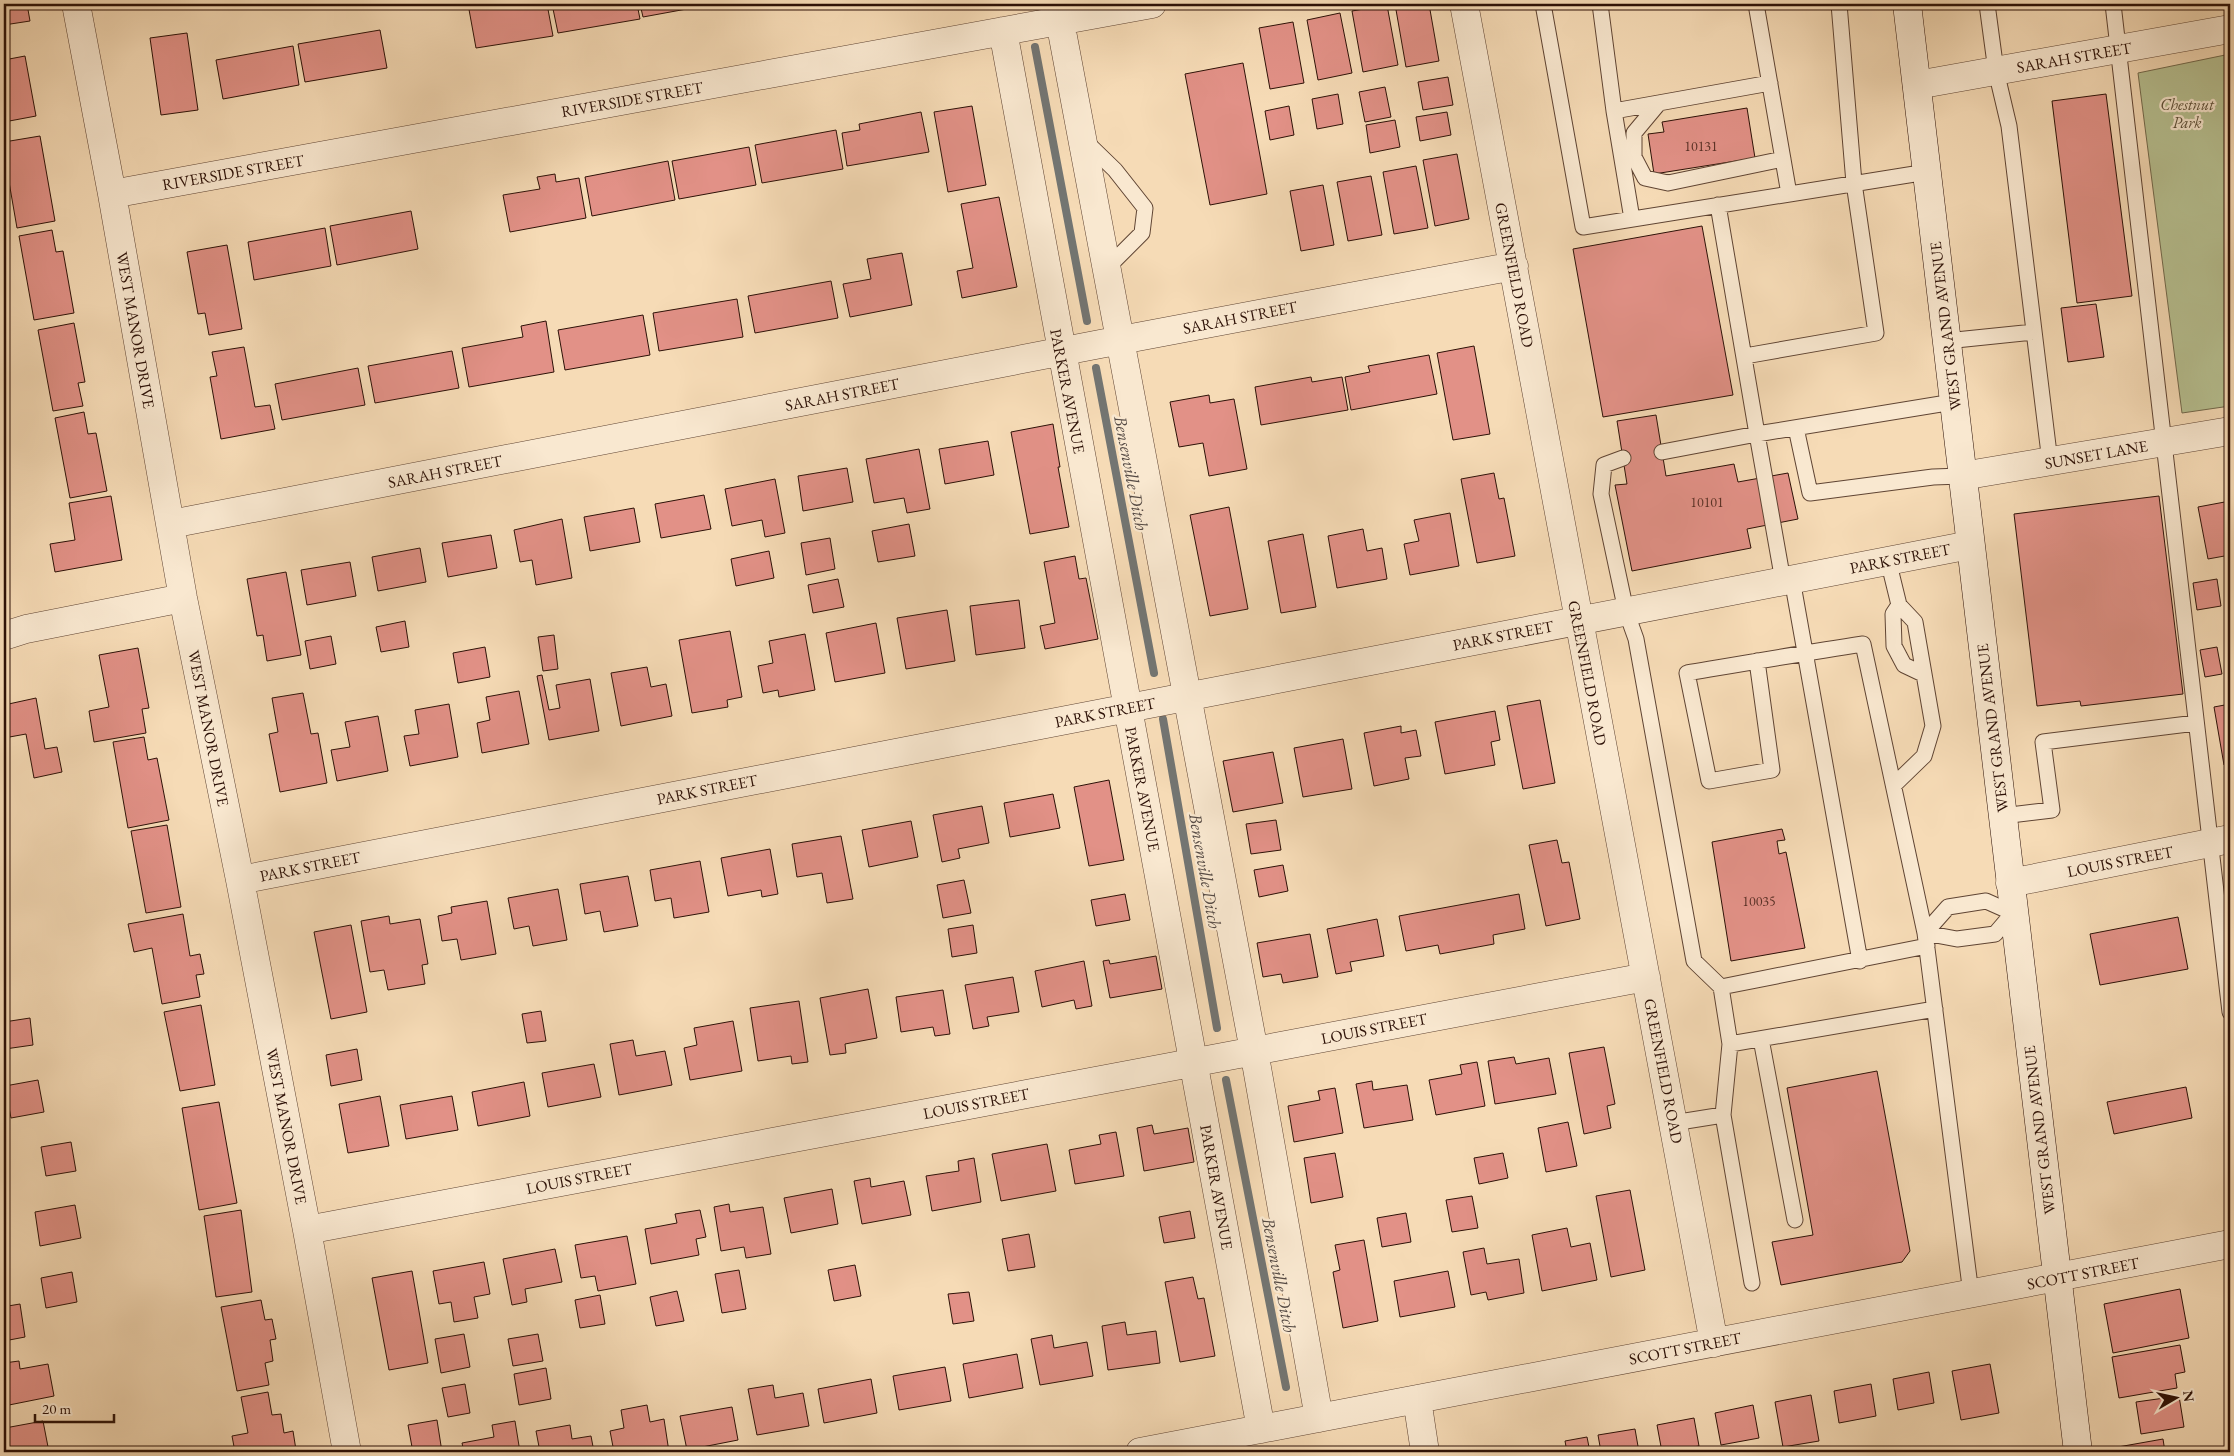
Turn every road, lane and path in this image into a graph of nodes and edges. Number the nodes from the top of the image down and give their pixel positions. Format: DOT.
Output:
graph roads {
  1 [pos="76,4"];
  2 [pos="1152,4"];
  3 [pos="1464,4"];
  4 [pos="1543,4"];
  5 [pos="1600,4"];
  6 [pos="1756,4"];
  7 [pos="1839,4"];
  8 [pos="1906,4"];
  9 [pos="1987,4"];
  10 [pos="2113,4"];
  11 [pos="1060,20"];
  12 [pos="2230,29"];
  13 [pos="1003,31"];
  14 [pos="2118,49"];
  15 [pos="1996,71"];
  16 [pos="1770,83"];
  17 [pos="1917,85"];
  18 [pos="1659,103"];
  19 [pos="1614,111"];
  20 [pos="1083,139"];
  21 [pos="1783,160"];
  22 [pos="1927,172"];
  23 [pos="1854,183"];
  24 [pos="112,194"];
  25 [pos="1788,194"];
  26 [pos="1718,206"];
  27 [pos="1632,219"];
  28 [pos="1514,266"];
  29 [pos="1107,268"];
  30 [pos="2034,332"];
  31 [pos="1121,340"];
  32 [pos="1946,341"];
  33 [pos="1060,352"];
  34 [pos="1745,356"];
  35 [pos="1953,402"];
  36 [pos="1796,428"];
  37 [pos="2230,431"];
  38 [pos="1757,434"];
  39 [pos="2163,442"];
  40 [pos="1662,452"];
  41 [pos="1623,458"];
  42 [pos="2050,462"];
  43 [pos="1962,476"];
  44 [pos="171,524"];
  45 [pos="1970,545"];
  46 [pos="1888,560"];
  47 [pos="1788,580"];
  48 [pos="183,598"];
  49 [pos="1899,605"];
  50 [pos="1626,611"];
  51 [pos="1578,620"];
  52 [pos="4,636"];
  53 [pos="1805,653"];
  54 [pos="1757,661"];
  55 [pos="1923,674"];
  56 [pos="1187,696"];
  57 [pos="1127,708"];
  58 [pos="2196,723"];
  59 [pos="1894,785"];
  60 [pos="2002,816"];
  61 [pos="2220,841"];
  62 [pos="240,880"];
  63 [pos="2010,883"];
  64 [pos="2013,913"];
  65 [pos="1926,940"];
  66 [pos="1860,961"];
  67 [pos="1646,977"];
  68 [pos="1721,987"];
  69 [pos="1935,1009"];
  70 [pos="2230,1012"];
  71 [pos="1761,1038"];
  72 [pos="1730,1044"];
  73 [pos="1254,1051"];
  74 [pos="1195,1062"];
  75 [pos="1723,1116"];
  76 [pos="1673,1123"];
  77 [pos="1794,1220"];
  78 [pos="307,1230"];
  79 [pos="2230,1244"];
  80 [pos="2057,1278"];
  81 [pos="1752,1283"];
  82 [pos="1971,1294"];
  83 [pos="1714,1343"];
  84 [pos="1417,1399"];
  85 [pos="1319,1418"];
  86 [pos="1261,1429"];
  87 [pos="347,1452"];
  88 [pos="1140,1452"];
  89 [pos="1426,1452"];
  90 [pos="2078,1452"];
  1 -- 24 [label="street, WEST MANOR DRIVE"];
  2 -- 11 [label="street, RIVERSIDE STREET"];
  3 -- 28 [label="street, GREENFIELD ROAD"];
  4 -- 27 [label="lane"];
  5 -- 19 [label="lane"];
  6 -- 16 [label="lane"];
  7 -- 23 [label="lane"];
  8 -- 17 [label="street, WEST GRAND AVENUE"];
  9 -- 15 [label="lane"];
  10 -- 14 [label="lane"];
  11 -- 13 [label="street, RIVERSIDE STREET"];
  11 -- 20 [label="street"];
  12 -- 14 [label="street, SARAH STREET"];
  13 -- 24 [label="street, RIVERSIDE STREET"];
  13 -- 33 [label="street, PARKER AVENUE"];
  14 -- 15 [label="street, SARAH STREET"];
  14 -- 39 [label="lane"];
  15 -- 17 [label="street, SARAH STREET"];
  15 -- 30 [label="lane"];
  16 -- 18 [label="lane"];
  16 -- 21 [label="lane"];
  17 -- 22 [label="street, WEST GRAND AVENUE"];
  18 -- 19 [label="lane"];
  18 -- 21 [label="lane"];
  19 -- 27 [label="lane"];
  20 -- 29 [label="street"];
  20 -- 29 [label="lane"];
  21 -- 25 [label="lane"];
  22 -- 23 [label="lane"];
  22 -- 32 [label="street, WEST GRAND AVENUE"];
  23 -- 25 [label="lane"];
  23 -- 34 [label="lane"];
  24 -- 44 [label="street, WEST MANOR DRIVE"];
  25 -- 26 [label="lane"];
  26 -- 27 [label="lane"];
  26 -- 34 [label="lane"];
  28 -- 31 [label="street, SARAH STREET"];
  28 -- 51 [label="street, GREENFIELD ROAD"];
  29 -- 31 [label="street"];
  30 -- 32 [label="lane"];
  30 -- 42 [label="lane"];
  31 -- 33 [label="street, SARAH STREET"];
  31 -- 56 [label="street"];
  32 -- 35 [label="street, WEST GRAND AVENUE"];
  33 -- 44 [label="street, SARAH STREET"];
  33 -- 57 [label="street, PARKER AVENUE"];
  34 -- 38 [label="lane"];
  35 -- 36 [label="lane"];
  35 -- 43 [label="street, WEST GRAND AVENUE"];
  36 -- 38 [label="lane"];
  36 -- 43 [label="lane"];
  37 -- 39 [label="street, SUNSET LANE"];
  38 -- 40 [label="lane"];
  38 -- 47 [label="lane"];
  39 -- 42 [label="street, SUNSET LANE"];
  39 -- 58 [label="lane"];
  41 -- 50 [label="lane"];
  42 -- 43 [label="street, SUNSET LANE"];
  43 -- 45 [label="street, WEST GRAND AVENUE"];
  44 -- 48 [label="street, WEST MANOR DRIVE"];
  45 -- 46 [label="street, PARK STREET"];
  45 -- 60 [label="street, WEST GRAND AVENUE"];
  46 -- 47 [label="street, PARK STREET"];
  46 -- 49 [label="lane"];
  47 -- 50 [label="street, PARK STREET"];
  47 -- 53 [label="lane"];
  48 -- 52 [label="street"];
  48 -- 62 [label="street, WEST MANOR DRIVE"];
  49 -- 55 [label="lane"];
  49 -- 55 [label="lane"];
  50 -- 51 [label="street, PARK STREET"];
  50 -- 68 [label="lane"];
  51 -- 56 [label="street, PARK STREET"];
  51 -- 67 [label="street, GREENFIELD ROAD"];
  53 -- 54 [label="lane"];
  53 -- 59 [label="lane"];
  53 -- 66 [label="lane"];
  54 -- 54 [label="lane"];
  55 -- 59 [label="lane"];
  56 -- 57 [label="street, PARK STREET"];
  56 -- 73 [label="street"];
  57 -- 62 [label="street, PARK STREET"];
  57 -- 74 [label="street, PARKER AVENUE"];
  58 -- 60 [label="lane"];
  58 -- 61 [label="lane"];
  59 -- 65 [label="lane"];
  60 -- 63 [label="street, WEST GRAND AVENUE"];
  61 -- 63 [label="street, LOUIS STREET"];
  61 -- 70 [label="lane"];
  62 -- 78 [label="street, WEST MANOR DRIVE"];
  63 -- 64 [label="street, WEST GRAND AVENUE"];
  64 -- 65 [label="lane"];
  64 -- 65 [label="lane"];
  64 -- 80 [label="street, WEST GRAND AVENUE"];
  65 -- 66 [label="lane"];
  65 -- 69 [label="lane"];
  66 -- 68 [label="lane"];
  67 -- 73 [label="street, LOUIS STREET"];
  67 -- 76 [label="street, GREENFIELD ROAD"];
  68 -- 72 [label="lane"];
  69 -- 71 [label="lane"];
  69 -- 82 [label="lane"];
  71 -- 72 [label="lane"];
  71 -- 77 [label="lane"];
  72 -- 75 [label="lane"];
  73 -- 74 [label="street, LOUIS STREET"];
  73 -- 85 [label="street"];
  74 -- 78 [label="street, LOUIS STREET"];
  74 -- 86 [label="street, PARKER AVENUE"];
  75 -- 76 [label="lane"];
  75 -- 81 [label="lane"];
  76 -- 83 [label="street, GREENFIELD ROAD"];
  78 -- 87 [label="street, WEST MANOR DRIVE"];
  79 -- 80 [label="street, SCOTT STREET"];
  80 -- 82 [label="street, SCOTT STREET"];
  80 -- 90 [label="street, WEST GRAND AVENUE"];
  82 -- 83 [label="street, SCOTT STREET"];
  83 -- 84 [label="street, SCOTT STREET"];
  84 -- 85 [label="street, SCOTT STREET"];
  84 -- 89 [label="street"];
  85 -- 86 [label="street, SCOTT STREET"];
  86 -- 88 [label="street, SCOTT STREET"];
}
